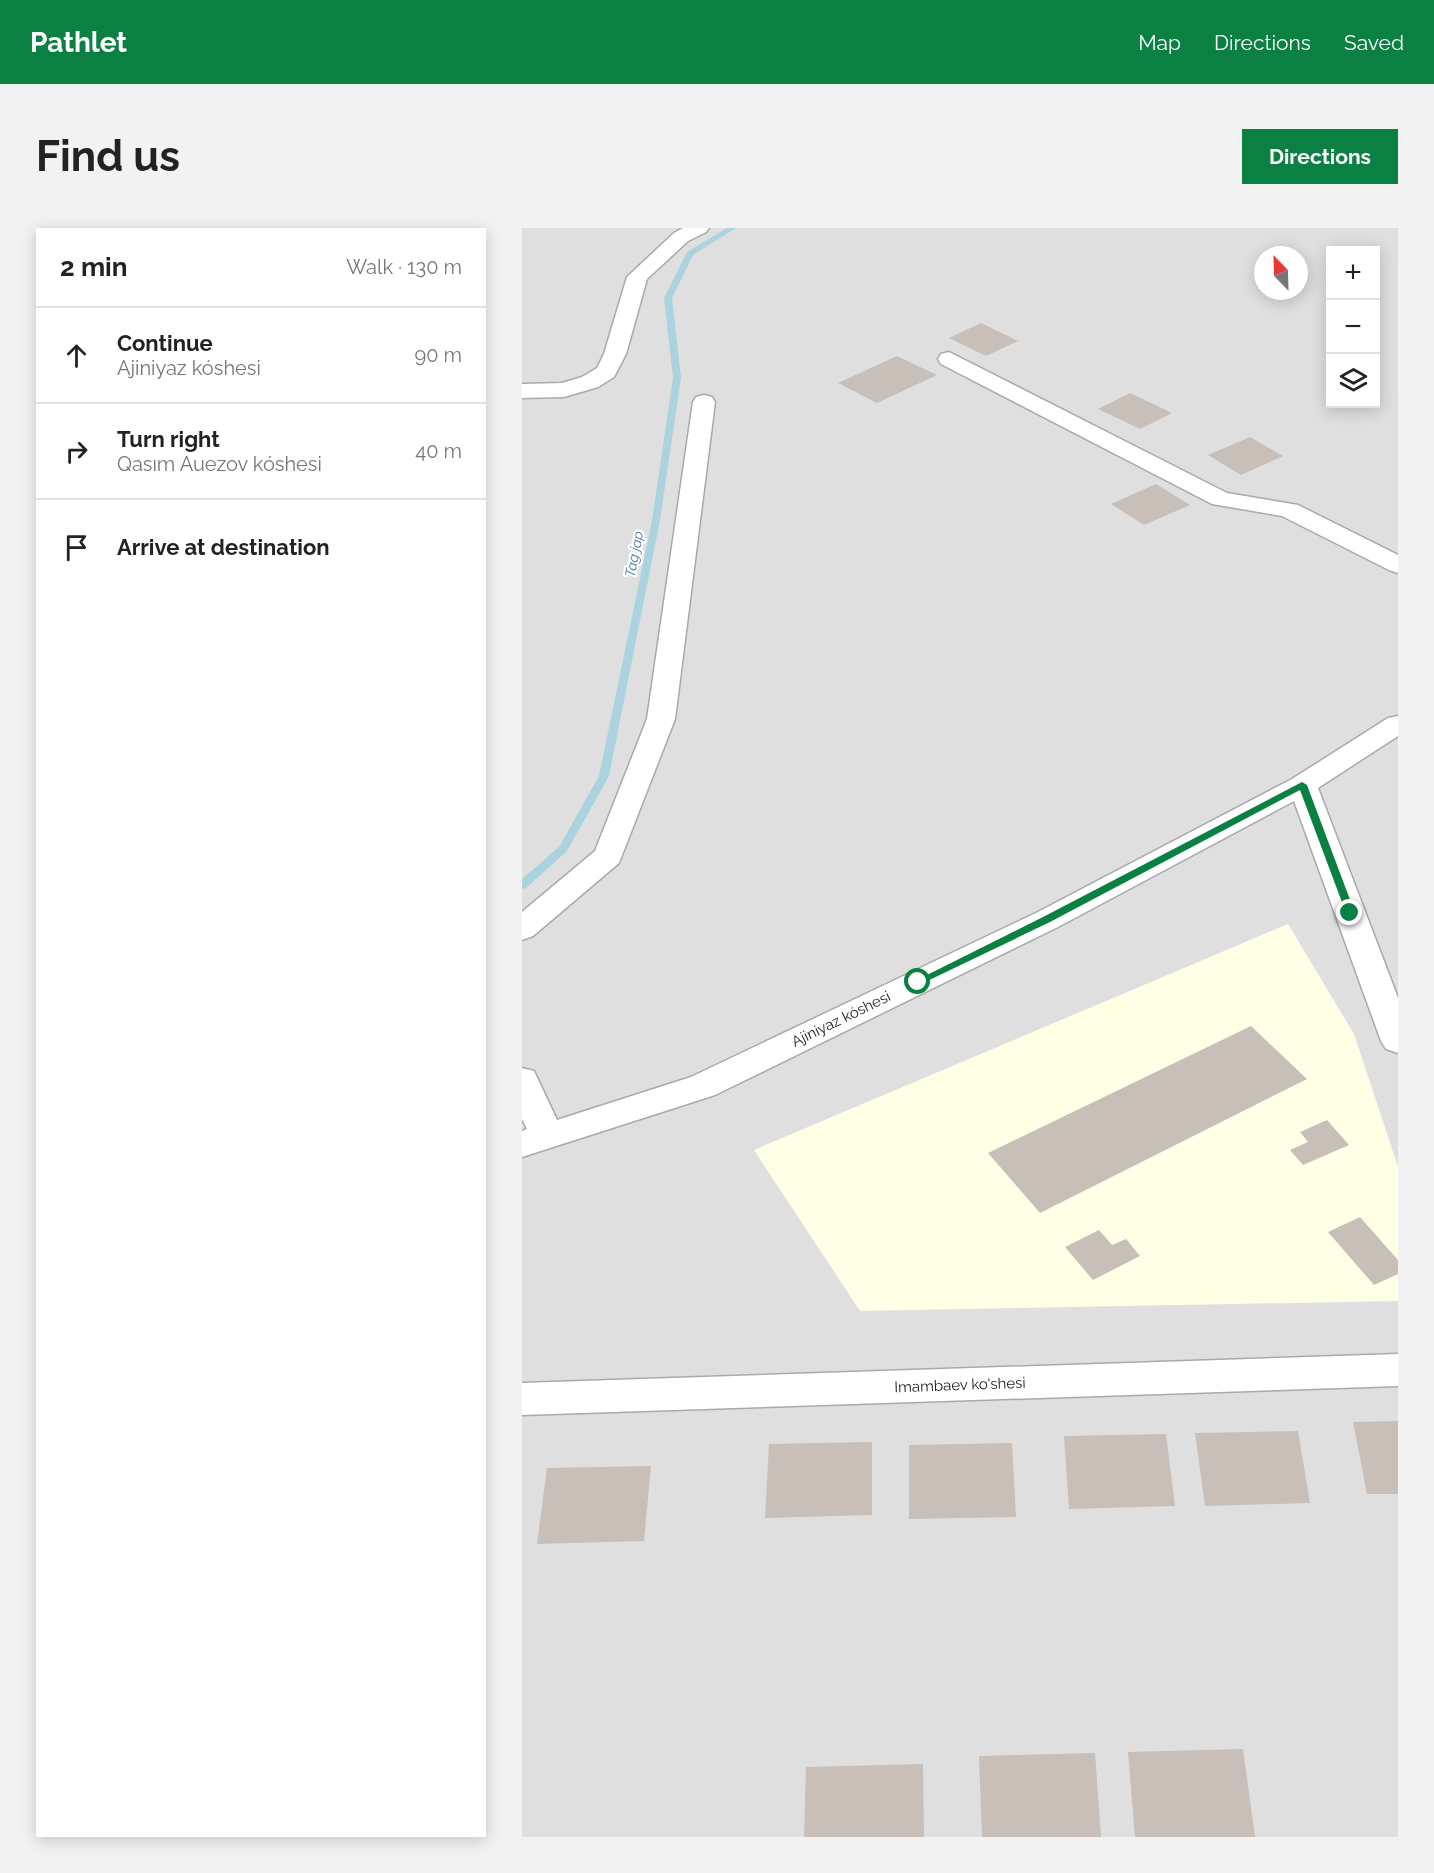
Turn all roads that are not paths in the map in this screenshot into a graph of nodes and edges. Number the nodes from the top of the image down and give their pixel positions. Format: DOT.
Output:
graph roads {
  1 [pos="699,228"];
  2 [pos="949,360"];
  3 [pos="522,391"];
  4 [pos="704,402"];
  5 [pos="1398,565"];
  6 [pos="1398,724"];
  7 [pos="1302,785"];
  8 [pos="522,929"];
  9 [pos="1398,1041"];
  10 [pos="522,1080"];
  11 [pos="535,1140"];
  12 [pos="1398,1370"];
  13 [pos="522,1399"];
  1 -- 3 [label="street"];
  2 -- 5 [label="street"];
  4 -- 8 [label="street"];
  6 -- 7 [label="street, Ajiniyaz kóshesi"];
  7 -- 9 [label="street"];
  7 -- 11 [label="street, Ajiniyaz kóshesi"];
  10 -- 11 [label="street"];
  12 -- 13 [label="street, Imambaev ko'shesi"];
}
